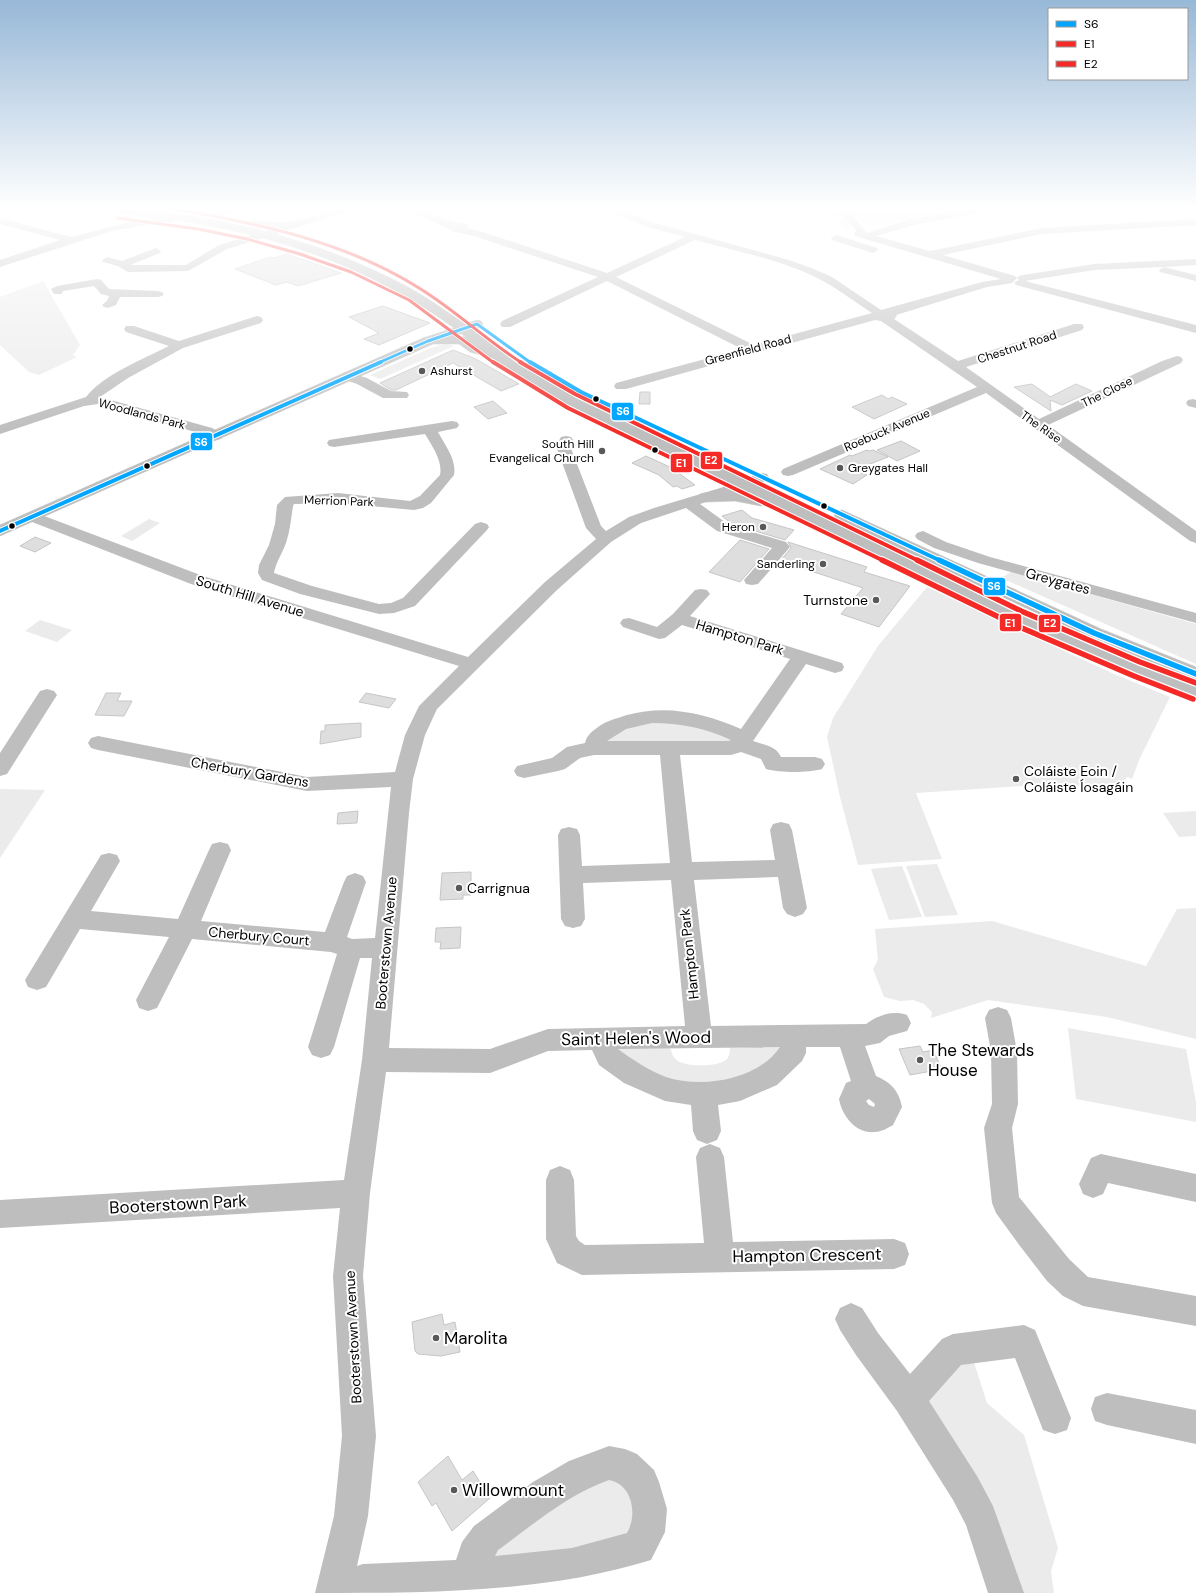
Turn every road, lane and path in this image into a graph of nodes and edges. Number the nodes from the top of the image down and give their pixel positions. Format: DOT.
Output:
graph roads {
  1 [pos="83,284"];
  2 [pos="98,284"];
  3 [pos="394,284"];
  4 [pos="418,284"];
  5 [pos="583,284"];
  6 [pos="591,284"];
  7 [pos="622,284"];
  8 [pos="629,284"];
  9 [pos="836,284"];
  10 [pos="985,284"];
  11 [pos="1034,284"];
  12 [pos="1035,284"];
  13 [pos="587,286"];
  14 [pos="626,286"];
  15 [pos="58,292"];
  16 [pos="115,294"];
  17 [pos="158,294"];
  18 [pos="108,306"];
  19 [pos="881,315"];
  20 [pos="257,320"];
  21 [pos="478,324"];
  22 [pos="506,324"];
  23 [pos="1196,325"];
  24 [pos="1078,327"];
  25 [pos="462,328"];
  26 [pos="130,329"];
  27 [pos="1196,329"];
  28 [pos="493,337"];
  29 [pos="428,341"];
  30 [pos="178,345"];
  31 [pos="752,349"];
  32 [pos="495,355"];
  33 [pos="1177,360"];
  34 [pos="956,366"];
  35 [pos="348,376"];
  36 [pos="621,386"];
  37 [pos="987,388"];
  38 [pos="402,395"];
  39 [pos="91,400"];
  40 [pos="1038,425"];
  41 [pos="452,426"];
  42 [pos="430,429"];
  43 [pos="0,430"];
  44 [pos="216,436"];
  45 [pos="341,439"];
  46 [pos="566,440"];
  47 [pos="788,472"];
  48 [pos="723,475"];
  49 [pos="762,477"];
  50 [pos="745,485"];
  51 [pos="706,497"];
  52 [pos="804,497"];
  53 [pos="689,503"];
  54 [pos="788,506"];
  55 [pos="33,516"];
  56 [pos="822,522"];
  57 [pos="481,527"];
  58 [pos="0,531"];
  59 [pos="923,536"];
  60 [pos="1196,538"];
  61 [pos="605,539"];
  62 [pos="752,580"];
  63 [pos="306,590"];
  64 [pos="702,594"];
  65 [pos="287,608"];
  66 [pos="679,618"];
  67 [pos="1196,618"];
  68 [pos="629,623"];
  69 [pos="802,656"];
  70 [pos="472,664"];
  71 [pos="835,667"];
  72 [pos="1196,674"];
  73 [pos="1196,692"];
  74 [pos="47,695"];
  75 [pos="742,741"];
  76 [pos="98,742"];
  77 [pos="594,748"];
  78 [pos="669,748"];
  79 [pos="815,764"];
  80 [pos="0,769"];
  81 [pos="524,770"];
  82 [pos="404,779"];
  83 [pos="781,830"];
  84 [pos="569,835"];
  85 [pos="220,850"];
  86 [pos="109,861"];
  87 [pos="788,868"];
  88 [pos="680,871"];
  89 [pos="571,874"];
  90 [pos="355,882"];
  91 [pos="794,908"];
  92 [pos="75,919"];
  93 [pos="573,920"];
  94 [pos="185,930"];
  95 [pos="342,945"];
  96 [pos="386,947"];
  97 [pos="37,980"];
  98 [pos="148,1000"];
  99 [pos="998,1018"];
  100 [pos="898,1023"];
  101 [pos="794,1035"];
  102 [pos="698,1036"];
  103 [pos="848,1036"];
  104 [pos="600,1038"];
  105 [pos="321,1047"];
  106 [pos="375,1060"];
  107 [pos="866,1086"];
  108 [pos="703,1095"];
  109 [pos="560,1180"];
  110 [pos="1093,1184"];
  111 [pos="1196,1188"];
  112 [pos="356,1193"];
  113 [pos="0,1214"];
  114 [pos="894,1254"];
  115 [pos="720,1257"];
  116 [pos="1196,1311"];
  117 [pos="852,1319"];
  118 [pos="909,1398"];
  119 [pos="1107,1409"];
  120 [pos="1055,1418"];
  121 [pos="1196,1427"];
  122 [pos="471,1577"];
  123 [pos="334,1593"];
  124 [pos="1006,1593"];
  1 -- 15 [label="street"];
  2 -- 16 [label="street"];
  3 -- 25 [label="main road"];
  4 -- 21 [label="main road"];
  5 -- 13 [label="street"];
  6 -- 13 [label="street"];
  7 -- 14 [label="street"];
  8 -- 14 [label="street"];
  9 -- 19 [label="street, The Rise"];
  10 -- 19 [label="street, Greenfield Road"];
  11 -- 27 [label="street"];
  12 -- 23 [label="street"];
  13 -- 14 [label="street"];
  13 -- 22 [label="street"];
  14 -- 31 [label="street"];
  16 -- 17 [label="street"];
  16 -- 18 [label="street"];
  19 -- 31 [label="street, Greenfield Road"];
  19 -- 34 [label="street, The Rise"];
  20 -- 30 [label="street, Woodlands Park"];
  21 -- 25 [label="main road"];
  21 -- 28 [label="main road"];
  24 -- 34 [label="street, Chestnut Road"];
  25 -- 29 [label="main road"];
  25 -- 32 [label="main road"];
  26 -- 30 [label="street"];
  28 -- 32 [label="main road"];
  28 -- 49 [label="main road"];
  29 -- 32 [label="main road"];
  29 -- 35 [label="main road"];
  30 -- 39 [label="street, Woodlands Park"];
  31 -- 36 [label="street, Greenfield Road"];
  32 -- 48 [label="main road"];
  33 -- 40 [label="street, The Close"];
  34 -- 37 [label="street, The Rise"];
  35 -- 38 [label="street"];
  35 -- 44 [label="main road"];
  37 -- 40 [label="street, The Rise"];
  37 -- 47 [label="street, Roebuck Avenue"];
  39 -- 43 [label="street, Woodlands Park"];
  39 -- 44 [label="street, Woodlands Park"];
  40 -- 60 [label="street, The Rise"];
  41 -- 42 [label="street"];
  42 -- 45 [label="street"];
  42 -- 63 [label="street, Merrion Park"];
  44 -- 55 [label="main road"];
  46 -- 61 [label="street"];
  48 -- 50 [label="main road"];
  48 -- 51 [label="main road"];
  49 -- 50 [label="street, Booterstown Avenue"];
  49 -- 52 [label="main road"];
  50 -- 51 [label="street, Booterstown Avenue"];
  50 -- 54 [label="main road"];
  51 -- 53 [label="street, Booterstown Avenue"];
  51 -- 56 [label="main road"];
  52 -- 54 [label="main road"];
  52 -- 72 [label="main road"];
  53 -- 61 [label="street, Booterstown Avenue"];
  53 -- 62 [label="street"];
  54 -- 56 [label="main road"];
  55 -- 58 [label="main road"];
  55 -- 65 [label="street, South Hill Avenue"];
  56 -- 73 [label="main road"];
  57 -- 63 [label="street, Merrion Park"];
  59 -- 67 [label="street, Greygates"];
  61 -- 70 [label="street, Booterstown Avenue"];
  63 -- 65 [label="street"];
  64 -- 66 [label="street, Hampton Park"];
  65 -- 70 [label="street, South Hill Avenue"];
  66 -- 68 [label="street, Hampton Park"];
  66 -- 69 [label="street, Hampton Park"];
  69 -- 71 [label="street, Hampton Park"];
  69 -- 75 [label="street, Hampton Park"];
  70 -- 82 [label="street, Booterstown Avenue"];
  74 -- 80 [label="street"];
  75 -- 77 [label="street"];
  75 -- 78 [label="street"];
  75 -- 79 [label="street"];
  76 -- 82 [label="street, Cherbury Gardens"];
  77 -- 78 [label="street"];
  77 -- 81 [label="street"];
  78 -- 88 [label="street, Hampton Park"];
  82 -- 96 [label="street, Booterstown Avenue"];
  83 -- 87 [label="street"];
  84 -- 89 [label="street"];
  85 -- 94 [label="street, Cherbury Court"];
  86 -- 92 [label="street"];
  87 -- 88 [label="street"];
  87 -- 91 [label="street"];
  88 -- 89 [label="street"];
  88 -- 102 [label="street, Hampton Park"];
  89 -- 93 [label="street"];
  90 -- 95 [label="street"];
  92 -- 94 [label="street, Cherbury Court"];
  92 -- 97 [label="street"];
  94 -- 95 [label="street, Cherbury Court"];
  94 -- 98 [label="street, Cherbury Court"];
  95 -- 96 [label="street, Cherbury Court"];
  95 -- 105 [label="street"];
  96 -- 106 [label="street, Booterstown Avenue"];
  99 -- 116 [label="street"];
  100 -- 103 [label="street, Saint Helen's Wood"];
  101 -- 102 [label="street, Saint Helen's Wood"];
  101 -- 103 [label="street, Saint Helen's Wood"];
  101 -- 108 [label="street"];
  102 -- 104 [label="street, Saint Helen's Wood"];
  103 -- 107 [label="street"];
  104 -- 106 [label="street, Saint Helen's Wood"];
  104 -- 108 [label="street"];
  106 -- 112 [label="street, Booterstown Avenue"];
  108 -- 115 [label="street, Hampton Crescent"];
  109 -- 115 [label="street, Hampton Crescent"];
  110 -- 111 [label="street"];
  112 -- 113 [label="street, Booterstown Park"];
  112 -- 123 [label="street, Booterstown Avenue"];
  114 -- 115 [label="street, Hampton Crescent"];
  117 -- 118 [label="street"];
  118 -- 120 [label="street"];
  118 -- 124 [label="street"];
  119 -- 121 [label="street"];
  122 -- 122 [label="street"];
  122 -- 123 [label="street"];
}
